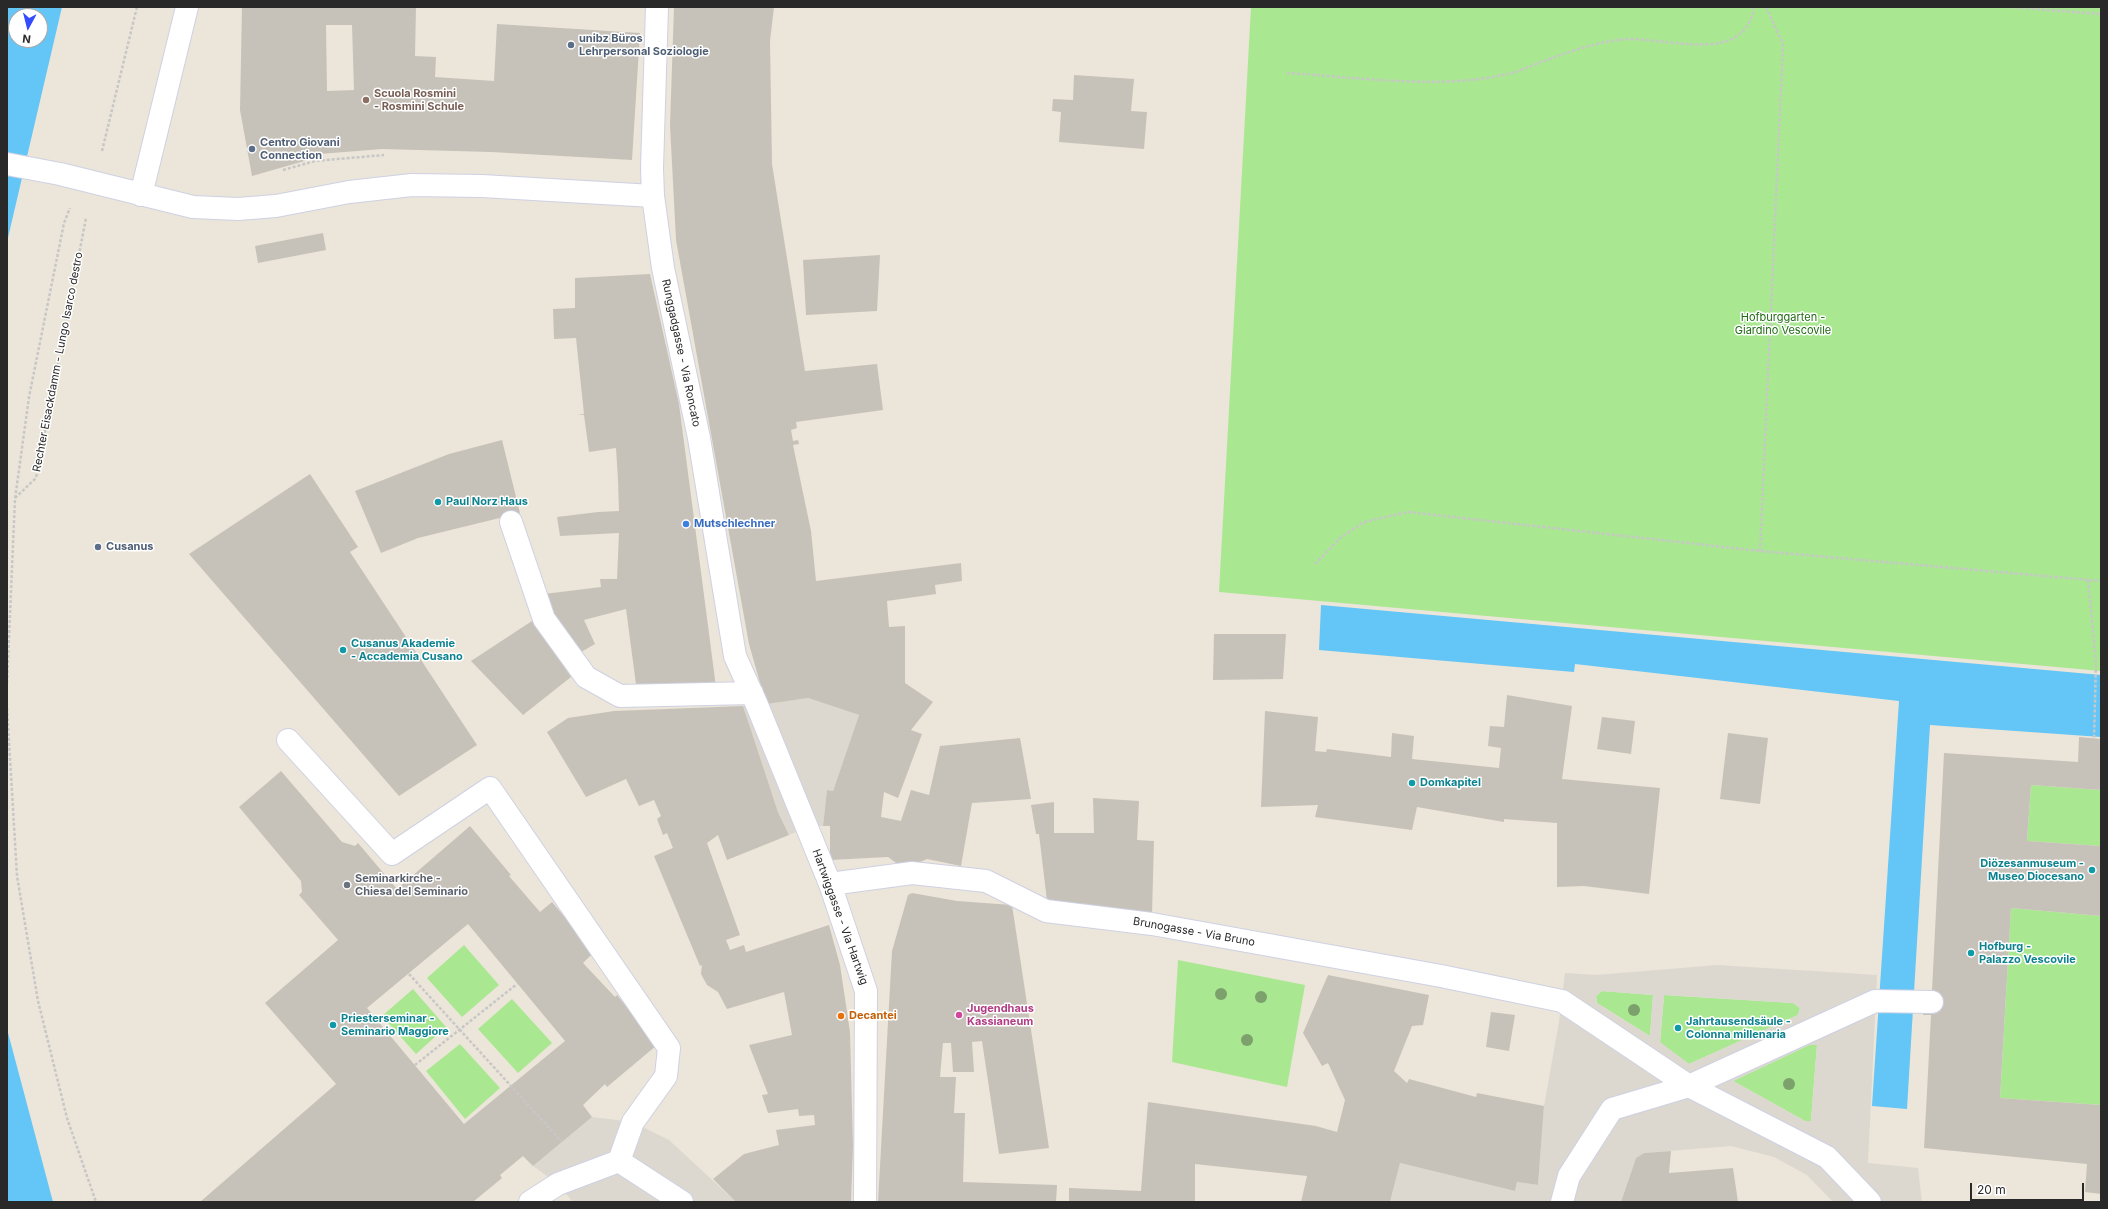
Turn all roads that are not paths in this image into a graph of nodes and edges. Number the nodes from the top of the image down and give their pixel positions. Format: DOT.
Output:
graph roads {
  1 [pos="187,7"];
  2 [pos="657,7"];
  3 [pos="7,164"];
  4 [pos="141,195"];
  5 [pos="653,196"];
  6 [pos="511,522"];
  7 [pos="752,693"];
  8 [pos="288,740"];
  9 [pos="830,884"];
  10 [pos="1923,1002"];
  11 [pos="1689,1086"];
  12 [pos="619,1161"];
  13 [pos="530,1202"];
  14 [pos="682,1202"];
  15 [pos="865,1202"];
  16 [pos="1562,1202"];
  17 [pos="1870,1202"];
  1 -- 4 [label="street"];
  2 -- 5 [label="street, Runggadgasse - Via Roncato"];
  3 -- 4 [label="street"];
  4 -- 5 [label="street"];
  5 -- 7 [label="street, Runggadgasse - Via Roncato"];
  6 -- 7 [label="street"];
  7 -- 9 [label="street, Hartwiggasse - Via Hartwig"];
  8 -- 12 [label="street"];
  9 -- 11 [label="street, Brunogasse - Via Bruno"];
  9 -- 15 [label="street, Hartwiggasse - Via Hartwig"];
  10 -- 11 [label="street"];
  11 -- 16 [label="street"];
  11 -- 17 [label="street"];
  12 -- 13 [label="street"];
  12 -- 14 [label="street"];
}
